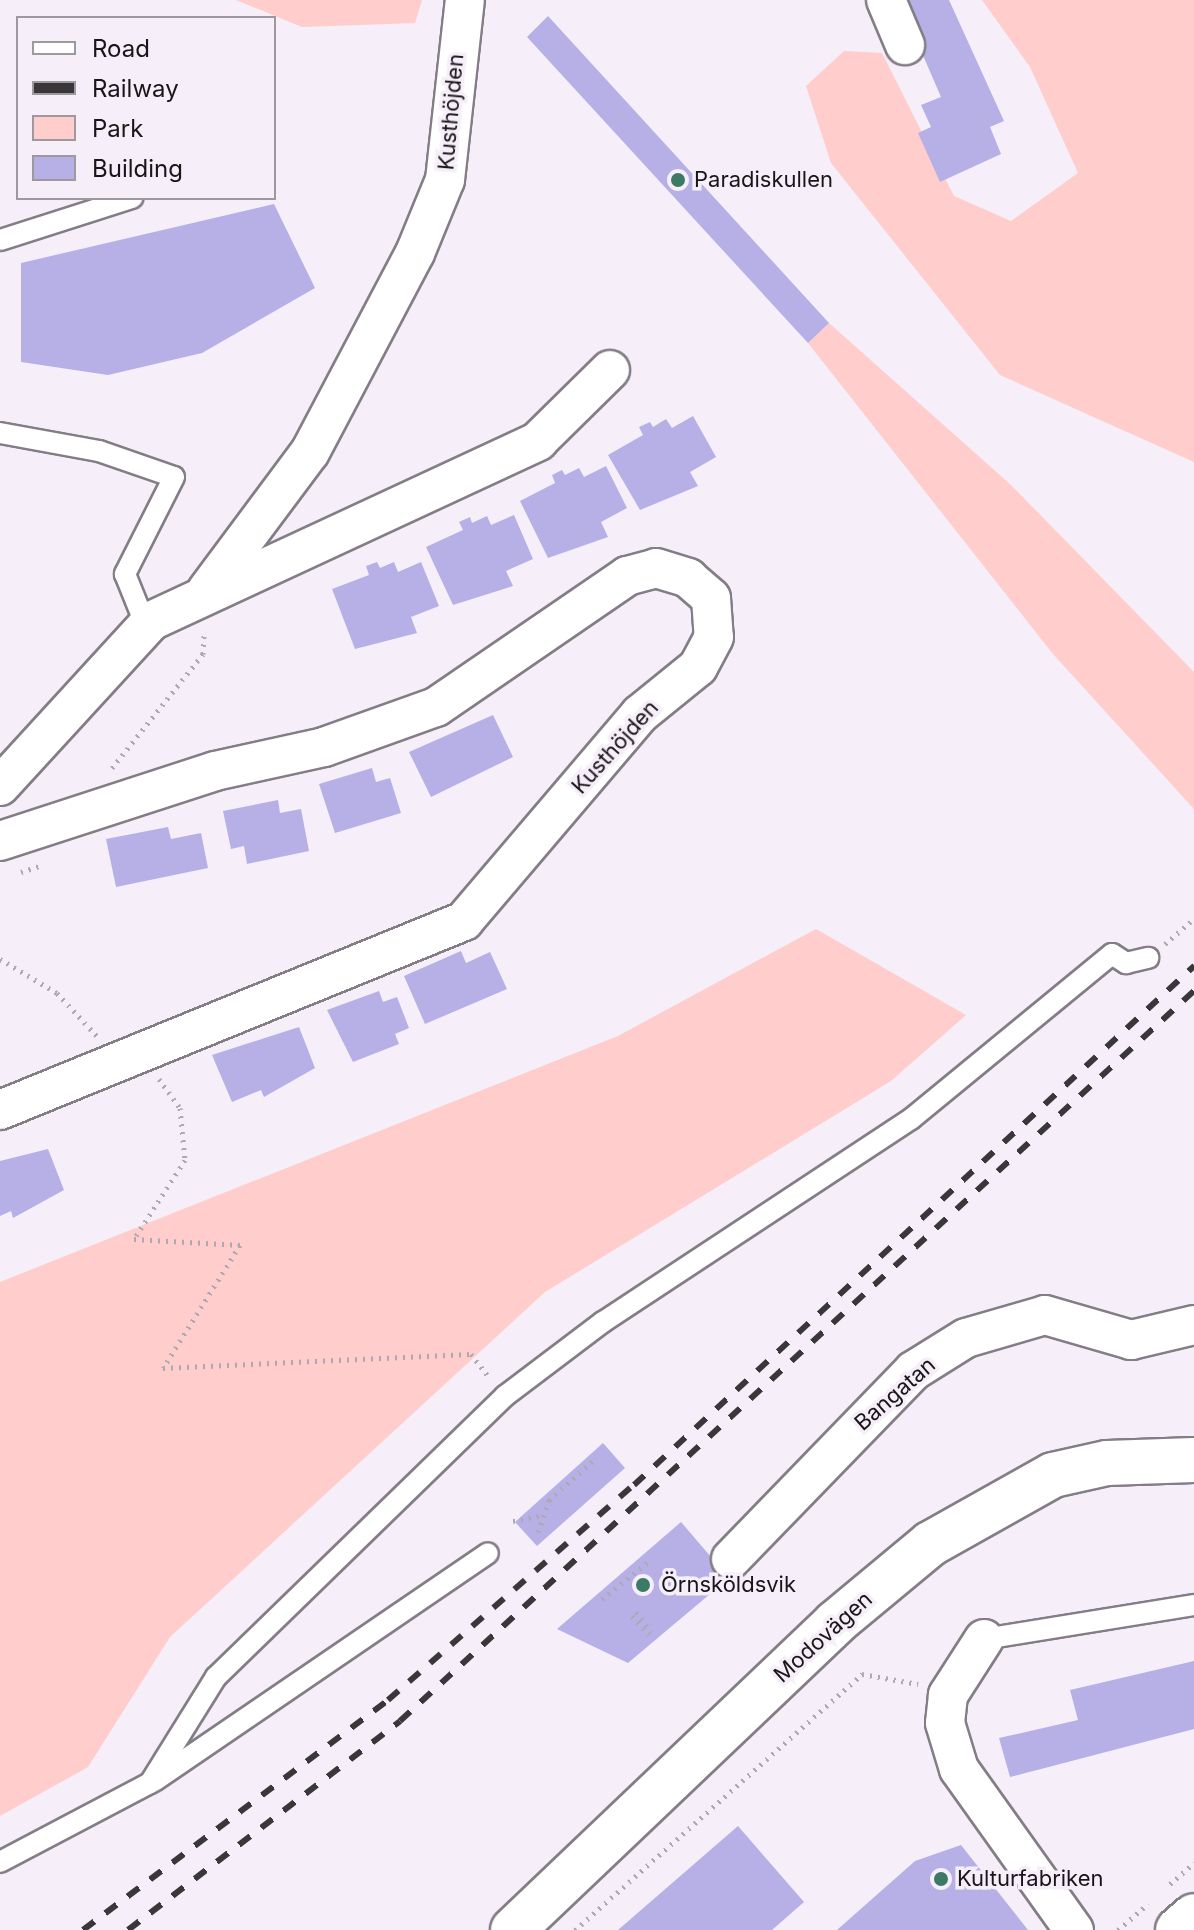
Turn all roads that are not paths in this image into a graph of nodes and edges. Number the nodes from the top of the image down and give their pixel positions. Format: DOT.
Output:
graph roads {
  1 [pos="465,0"];
  2 [pos="886,0"];
  3 [pos="905,45"];
  4 [pos="126,200"];
  5 [pos="0,240"];
  6 [pos="610,370"];
  7 [pos="0,433"];
  8 [pos="207,590"];
  9 [pos="146,626"];
  10 [pos="0,786"];
  11 [pos="6,856"];
  12 [pos="1148,958"];
  13 [pos="0,1110"];
  14 [pos="1194,1325"];
  15 [pos="1194,1460"];
  16 [pos="488,1553"];
  17 [pos="731,1559"];
  18 [pos="1194,1605"];
  19 [pos="984,1639"];
  20 [pos="150,1783"];
  21 [pos="0,1862"];
  22 [pos="1194,1916"];
  23 [pos="513,1930"];
  24 [pos="1074,1930"];
  25 [pos="1178,1930"];
  1 -- 8 [label="street, Kusthöjden"];
  2 -- 3 [label="street"];
  4 -- 5 [label="lane"];
  6 -- 8 [label="street, Kusthöjden"];
  7 -- 9 [label="lane"];
  8 -- 9 [label="street, Kusthöjden"];
  9 -- 10 [label="street, Kusthöjden"];
  11 -- 13 [label="street, Kusthöjden"];
  12 -- 20 [label="lane"];
  14 -- 17 [label="street, Bangatan"];
  15 -- 23 [label="main road, Modovägen"];
  16 -- 20 [label="lane"];
  18 -- 19 [label="lane"];
  19 -- 24 [label="street"];
  20 -- 21 [label="lane"];
  22 -- 25 [label="main road"];
}
